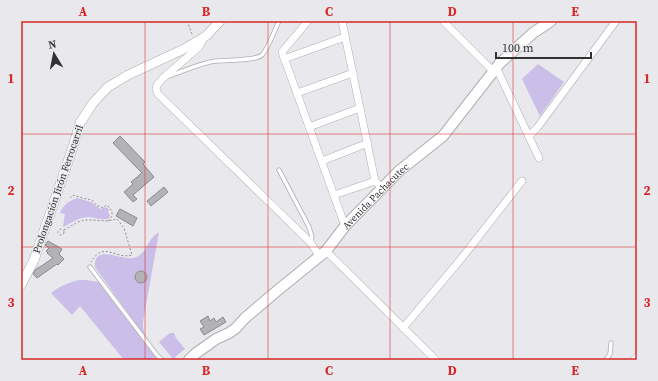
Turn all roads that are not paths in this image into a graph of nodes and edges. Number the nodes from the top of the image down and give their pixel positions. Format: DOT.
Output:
graph roads {
  1 [pos="220,21"];
  2 [pos="279,21"];
  3 [pos="308,21"];
  4 [pos="342,21"];
  5 [pos="443,21"];
  6 [pos="551,21"];
  7 [pos="616,21"];
  8 [pos="206,36"];
  9 [pos="345,37"];
  10 [pos="284,59"];
  11 [pos="494,69"];
  12 [pos="353,73"];
  13 [pos="163,78"];
  14 [pos="297,93"];
  15 [pos="360,108"];
  16 [pos="309,127"];
  17 [pos="529,136"];
  18 [pos="368,144"];
  19 [pos="539,158"];
  20 [pos="322,161"];
  21 [pos="279,170"];
  22 [pos="522,181"];
  23 [pos="378,185"];
  24 [pos="334,195"];
  25 [pos="345,226"];
  26 [pos="310,242"];
  27 [pos="323,253"];
  28 [pos="90,267"];
  29 [pos="21,285"];
  30 [pos="403,328"];
  31 [pos="611,343"];
  32 [pos="637,357"];
  33 [pos="162,360"];
  34 [pos="189,360"];
  35 [pos="436,360"];
  36 [pos="606,360"];
  37 [pos="634,360"];
  1 -- 8 [label="street, Prolongación Jirón Ferrocarril"];
  2 -- 13 [label="lane"];
  3 -- 10 [label="street"];
  4 -- 9 [label="street"];
  5 -- 11 [label="street"];
  6 -- 11 [label="main road, Avenida Pachacutec"];
  7 -- 17 [label="street"];
  8 -- 13 [label="street"];
  8 -- 29 [label="street, Prolongación Jirón Ferrocarril"];
  9 -- 10 [label="street"];
  9 -- 12 [label="street"];
  10 -- 14 [label="street"];
  11 -- 17 [label="street"];
  11 -- 23 [label="main road, Avenida Pachacutec"];
  12 -- 14 [label="street"];
  12 -- 15 [label="street"];
  13 -- 26 [label="street"];
  14 -- 16 [label="street"];
  15 -- 16 [label="street"];
  15 -- 18 [label="street"];
  16 -- 20 [label="street"];
  17 -- 19 [label="street"];
  18 -- 20 [label="street"];
  18 -- 23 [label="street"];
  20 -- 24 [label="street"];
  21 -- 26 [label="lane"];
  22 -- 30 [label="street"];
  23 -- 24 [label="street"];
  23 -- 25 [label="main road, Avenida Pachacutec"];
  24 -- 25 [label="street"];
  25 -- 27 [label="main road, Avenida Pachacutec"];
  26 -- 27 [label="street"];
  27 -- 30 [label="street"];
  27 -- 34 [label="main road, Avenida Pachacutec"];
  28 -- 33 [label="lane"];
  30 -- 35 [label="street"];
  31 -- 36 [label="lane"];
  32 -- 37 [label="street"];
}
